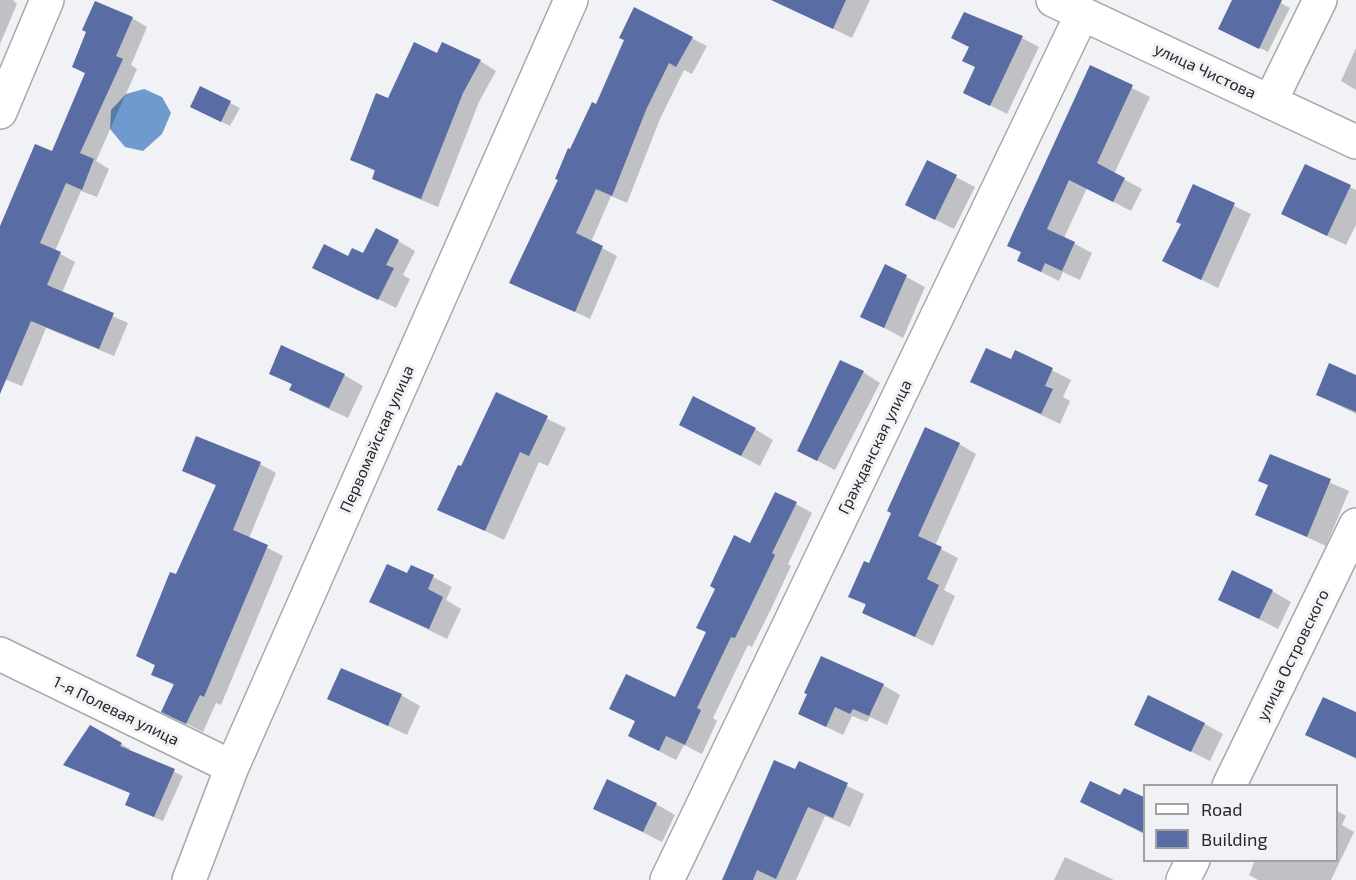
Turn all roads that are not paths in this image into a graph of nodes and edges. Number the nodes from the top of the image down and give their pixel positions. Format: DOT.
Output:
graph roads {
  1 [pos="47,0"];
  2 [pos="571,0"];
  3 [pos="1320,0"];
  4 [pos="1067,7"];
  5 [pos="1270,102"];
  6 [pos="0,112"];
  7 [pos="1356,142"];
  8 [pos="1356,525"];
  9 [pos="0,654"];
  10 [pos="232,767"];
  11 [pos="1230,784"];
  12 [pos="1192,862"];
  13 [pos="189,880"];
  14 [pos="667,880"];
  15 [pos="1183,880"];
  1 -- 6 [label="street"];
  2 -- 10 [label="street, Первомайская улица"];
  3 -- 5 [label="street"];
  4 -- 5 [label="street, улица Чистова"];
  4 -- 14 [label="street, Гражданская улица"];
  5 -- 7 [label="street, улица Чистова"];
  8 -- 11 [label="street, улица Островского"];
  9 -- 10 [label="street, 1-я Полевая улица"];
  10 -- 13 [label="street, Первомайская улица"];
  12 -- 15 [label="street"];
}
